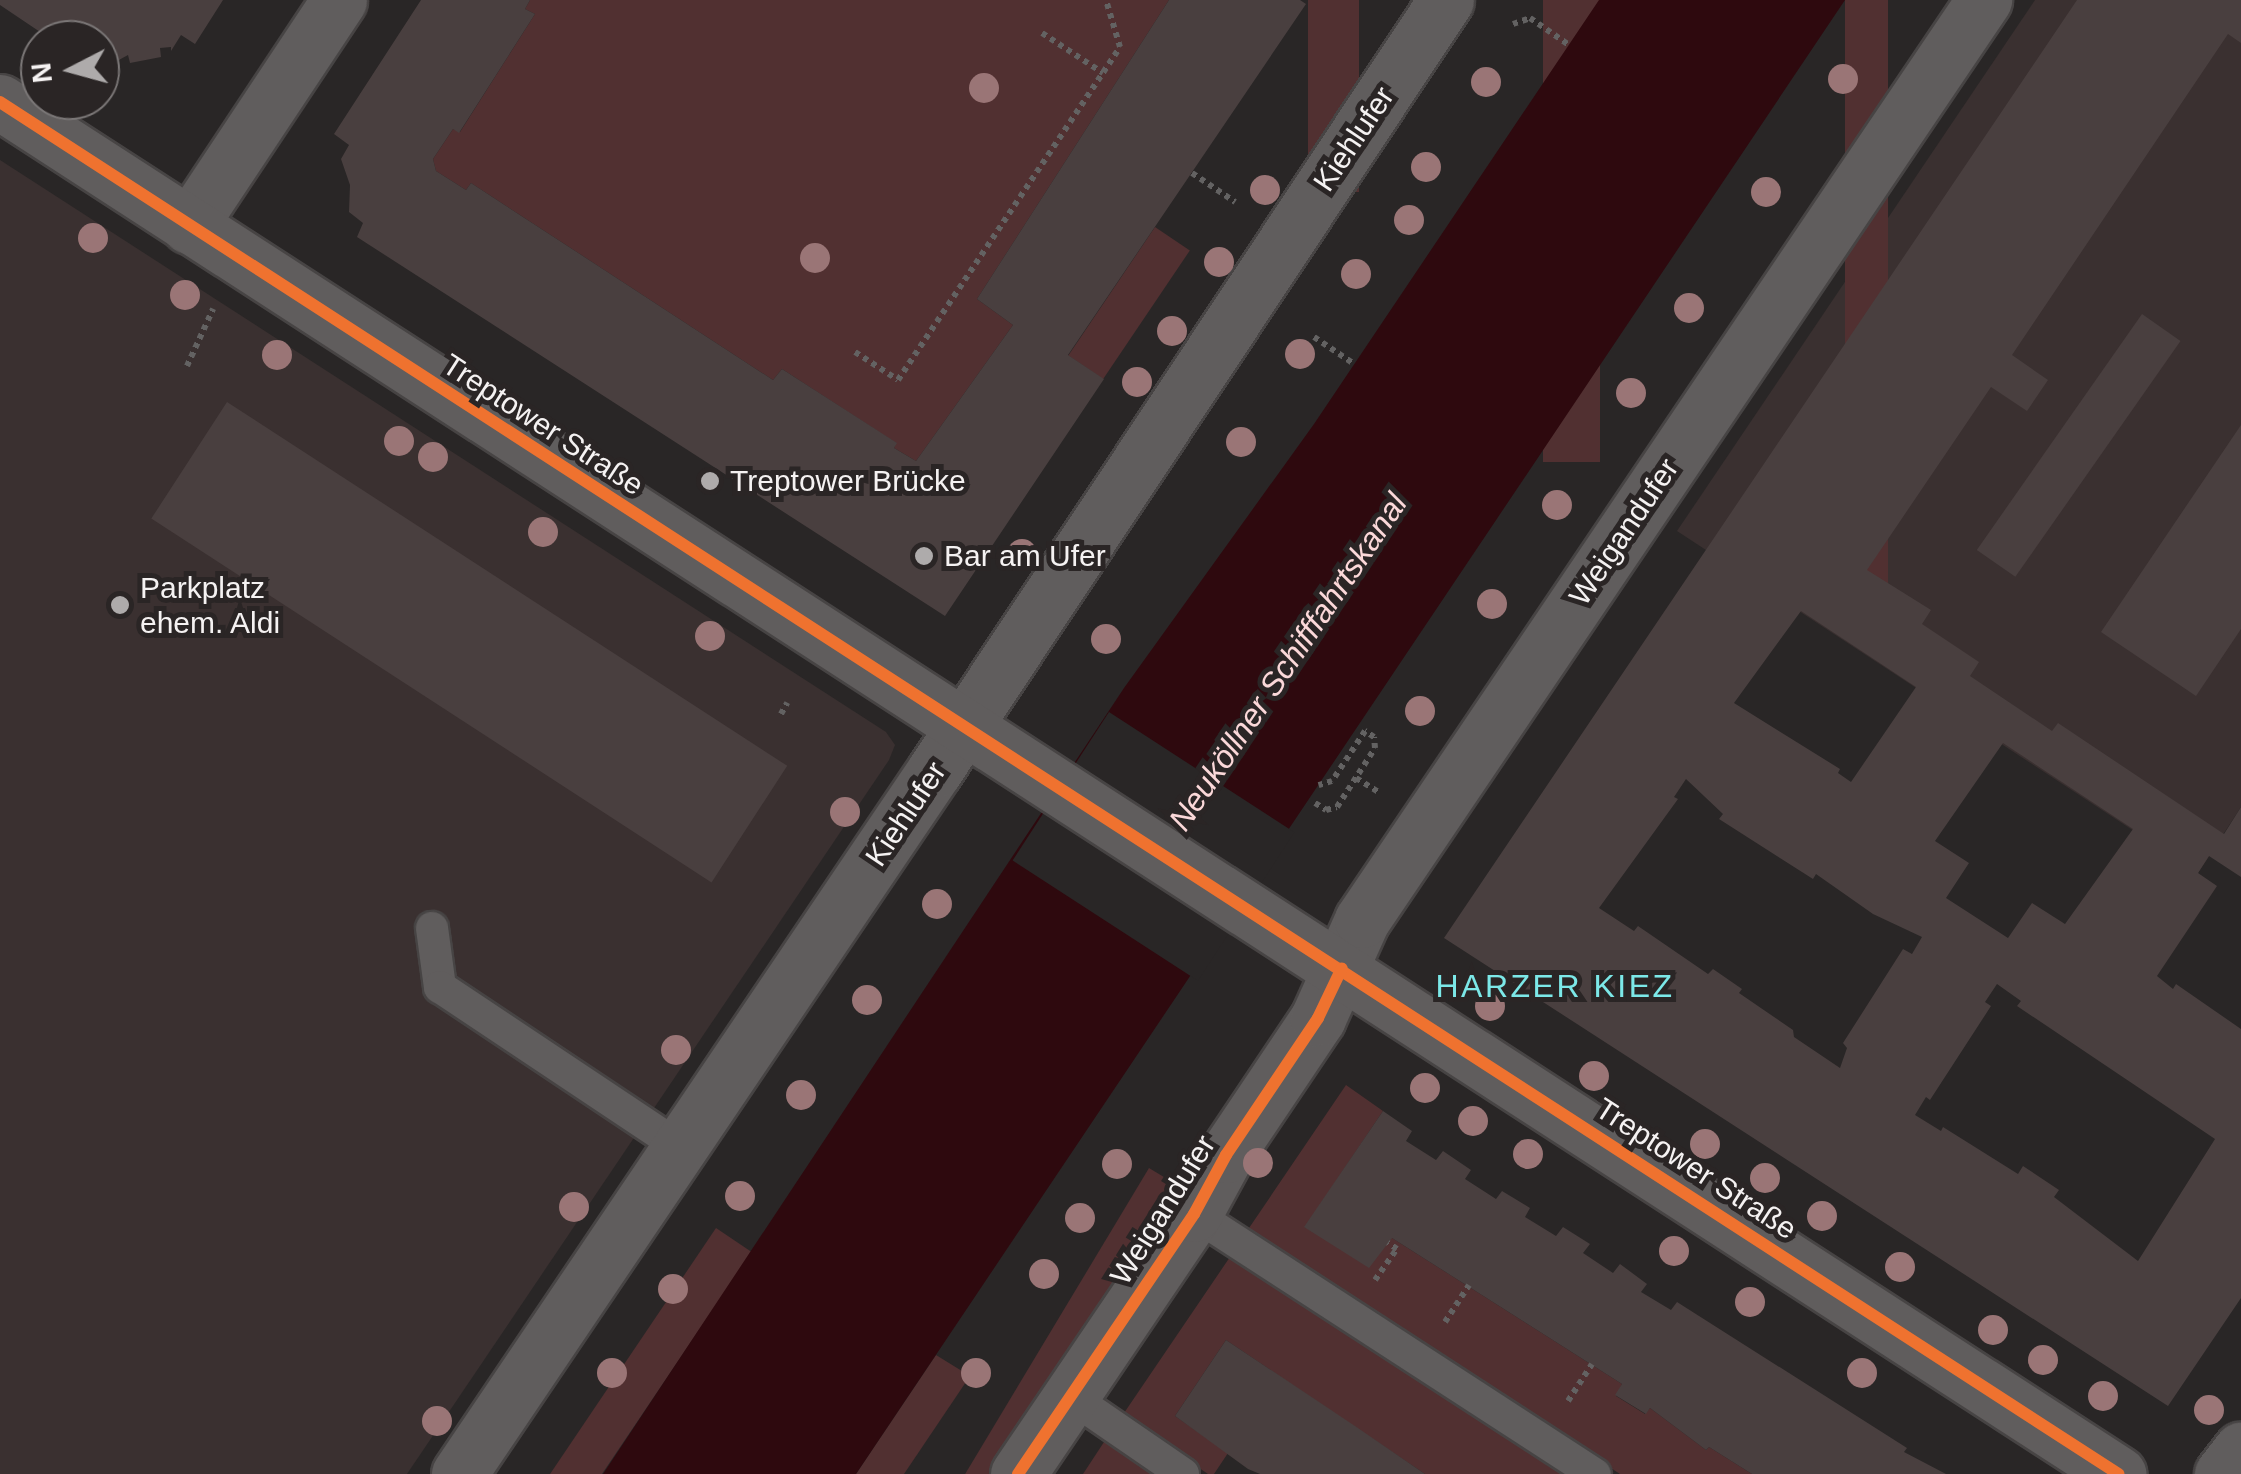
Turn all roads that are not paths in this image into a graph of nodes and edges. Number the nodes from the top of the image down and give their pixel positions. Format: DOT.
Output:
graph roads {
  1 [pos="340,0"];
  2 [pos="1446,0"];
  3 [pos="1984,0"];
  4 [pos="0,102"];
  5 [pos="188,226"];
  6 [pos="964,726"];
  7 [pos="432,928"];
  8 [pos="1342,968"];
  9 [pos="681,1148"];
  10 [pos="1194,1214"];
  11 [pos="1071,1398"];
  12 [pos="2241,1450"];
  13 [pos="459,1474"];
  14 [pos="1018,1474"];
  15 [pos="1183,1474"];
  16 [pos="1596,1474"];
  17 [pos="2118,1474"];
  18 [pos="2222,1474"];
  1 -- 5 [label="street"];
  2 -- 6 [label="street, Kiehlufer"];
  3 -- 8 [label="street, Weigandufer"];
  4 -- 5 [label="street, Treptower Straße"];
  5 -- 6 [label="street, Treptower Straße"];
  6 -- 8 [label="street, Treptower Straße"];
  6 -- 9 [label="street, Kiehlufer"];
  7 -- 9 [label="lane"];
  8 -- 10 [label="street, Weigandufer"];
  8 -- 17 [label="street, Treptower Straße"];
  9 -- 13 [label="street, Kiehlufer"];
  10 -- 11 [label="street, Weigandufer"];
  10 -- 16 [label="lane"];
  11 -- 14 [label="street, Weigandufer"];
  11 -- 15 [label="lane"];
  12 -- 18 [label="street"];
}
